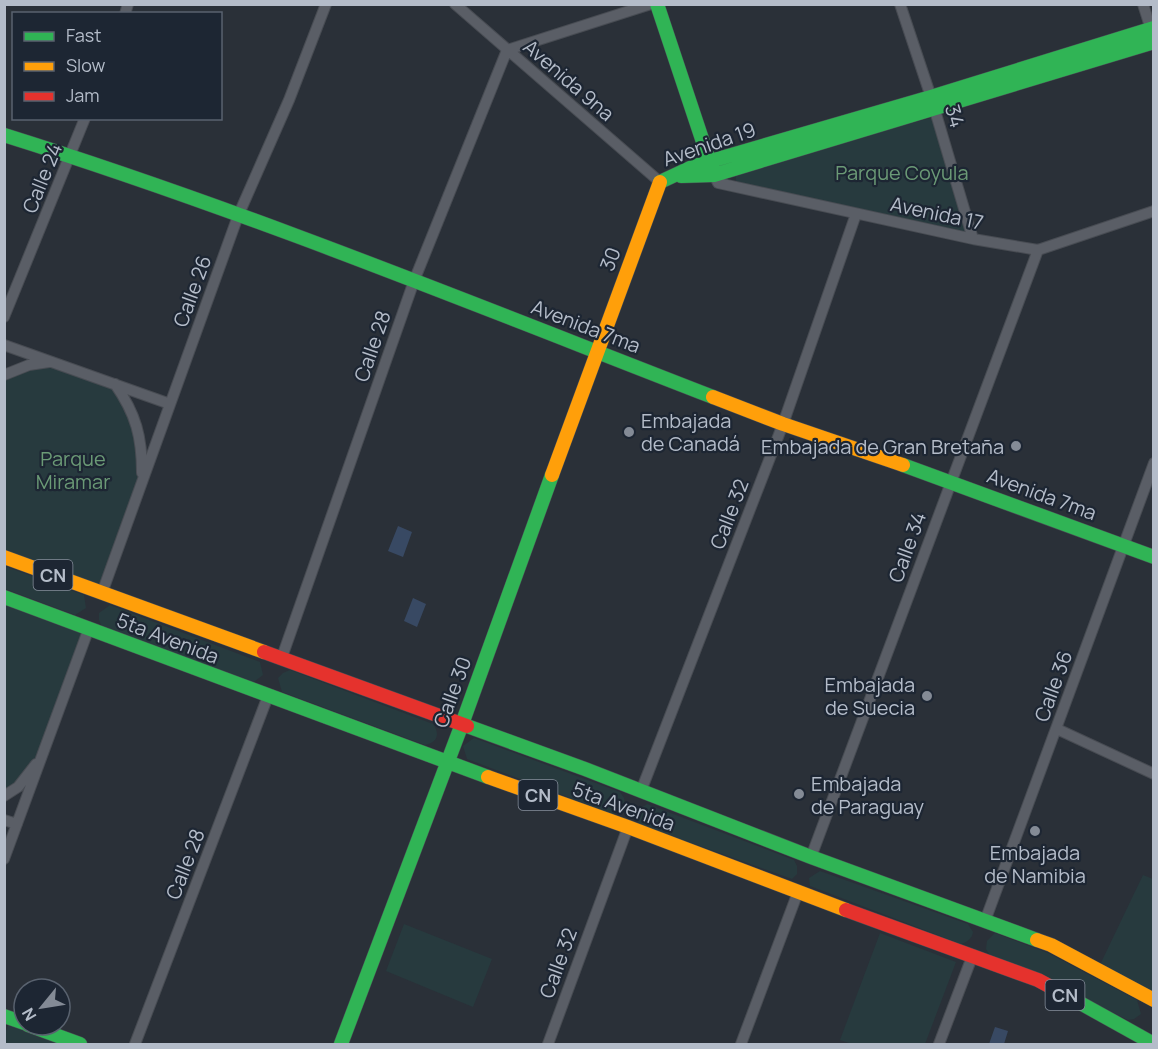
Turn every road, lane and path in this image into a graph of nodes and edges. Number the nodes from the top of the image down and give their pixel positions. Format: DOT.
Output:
graph roads {
  1 [pos="326,4"];
  2 [pos="455,4"];
  3 [pos="651,4"];
  4 [pos="657,4"];
  5 [pos="900,4"];
  6 [pos="1143,4"];
  7 [pos="1153,34"];
  8 [pos="507,50"];
  9 [pos="933,103"];
  10 [pos="84,120"];
  11 [pos="4,135"];
  12 [pos="71,156"];
  13 [pos="712,168"];
  14 [pos="660,182"];
  15 [pos="1154,211"];
  16 [pos="856,214"];
  17 [pos="238,216"];
  18 [pos="973,239"];
  19 [pos="1038,250"];
  20 [pos="414,281"];
  21 [pos="4,317"];
  22 [pos="4,345"];
  23 [pos="596,351"];
  24 [pos="52,362"];
  25 [pos="4,375"];
  26 [pos="116,384"];
  27 [pos="170,404"];
  28 [pos="783,424"];
  29 [pos="1154,463"];
  30 [pos="950,481"];
  31 [pos="142,483"];
  32 [pos="1124,546"];
  33 [pos="4,557"];
  34 [pos="1154,557"];
  35 [pos="102,592"];
  36 [pos="4,597"];
  37 [pos="89,628"];
  38 [pos="282,657"];
  39 [pos="268,696"];
  40 [pos="462,724"];
  41 [pos="1057,729"];
  42 [pos="42,757"];
  43 [pos="447,763"];
  44 [pos="1154,774"];
  45 [pos="641,791"];
  46 [pos="4,795"];
  47 [pos="4,820"];
  48 [pos="17,824"];
  49 [pos="628,827"];
  50 [pos="812,857"];
  51 [pos="4,859"];
  52 [pos="798,892"];
  53 [pos="985,921"];
  54 [pos="972,957"];
  55 [pos="1154,999"];
  56 [pos="61,1037"];
  57 [pos="80,1044"];
  58 [pos="135,1044"];
  59 [pos="341,1044"];
  60 [pos="548,1044"];
  61 [pos="741,1044"];
  62 [pos="939,1044"];
  63 [pos="1154,1044"];
  1 -- 17 [label="street, Calle 26"];
  2 -- 8 [label="street, Avenida 9na"];
  3 -- 8 [label="street"];
  4 -- 13 [label="main road"];
  5 -- 9 [label="street, 34"];
  6 -- 7 [label="street"];
  7 -- 9 [label="main road, Avenida 19"];
  8 -- 14 [label="street, Avenida 9na"];
  8 -- 20 [label="street, Calle 28"];
  9 -- 13 [label="main road, Avenida 19"];
  9 -- 18 [label="street, 34"];
  10 -- 12 [label="street, Calle 24"];
  11 -- 12 [label="main road, Avenida 7ma"];
  12 -- 17 [label="main road, Avenida 7ma"];
  12 -- 21 [label="street, Calle 24"];
  13 -- 14 [label="main road, Avenida 19"];
  13 -- 16 [label="street, Avenida 17"];
  14 -- 23 [label="main road, 30"];
  15 -- 19 [label="street, Avenida 17"];
  16 -- 18 [label="street, Avenida 17"];
  16 -- 28 [label="street, Calle 32"];
  17 -- 20 [label="main road, Avenida 7ma"];
  17 -- 27 [label="street, Calle 26"];
  18 -- 19 [label="street, Avenida 17"];
  19 -- 30 [label="street, Calle 34"];
  20 -- 23 [label="main road, Avenida 7ma"];
  20 -- 38 [label="street, Calle 28"];
  22 -- 24 [label="street"];
  23 -- 28 [label="main road, Avenida 7ma"];
  23 -- 40 [label="main road, Calle 30"];
  24 -- 25 [label="street"];
  24 -- 26 [label="street"];
  26 -- 27 [label="street"];
  26 -- 31 [label="street"];
  27 -- 31 [label="street, Calle 26"];
  28 -- 30 [label="main road, Avenida 7ma"];
  28 -- 45 [label="street, Calle 32"];
  29 -- 32 [label="street, Calle 36"];
  30 -- 32 [label="main road, Avenida 7ma"];
  30 -- 50 [label="street, Calle 34"];
  31 -- 35 [label="street, Calle 26"];
  32 -- 34 [label="main road, Avenida 7ma"];
  32 -- 41 [label="street, Calle 36"];
  33 -- 35 [label="main road, 5ta Avenida / CN"];
  35 -- 38 [label="main road, 5ta Avenida / CN"];
  36 -- 37 [label="main road, 5ta Avenida / CN"];
  37 -- 39 [label="main road, 5ta Avenida / CN"];
  37 -- 42 [label="street"];
  38 -- 40 [label="main road, 5ta Avenida / CN"];
  39 -- 43 [label="main road, 5ta Avenida / CN"];
  39 -- 58 [label="street, Calle 28"];
  40 -- 43 [label="main road, Calle 30"];
  40 -- 45 [label="main road, 5ta Avenida / CN"];
  41 -- 44 [label="street"];
  41 -- 53 [label="street, Calle 36"];
  42 -- 46 [label="street"];
  42 -- 48 [label="street"];
  43 -- 49 [label="main road, 5ta Avenida / CN"];
  43 -- 59 [label="main road, Calle 30"];
  45 -- 50 [label="main road, 5ta Avenida / CN"];
  47 -- 48 [label="street"];
  48 -- 51 [label="street"];
  49 -- 52 [label="main road, 5ta Avenida / CN"];
  49 -- 60 [label="street, Calle 32"];
  50 -- 53 [label="main road, 5ta Avenida / CN"];
  52 -- 54 [label="main road, 5ta Avenida / CN"];
  52 -- 61 [label="street"];
  53 -- 55 [label="main road, 5ta Avenida / CN"];
  54 -- 62 [label="street"];
  54 -- 63 [label="main road, 5ta Avenida / CN"];
  56 -- 57 [label="main road"];
}
